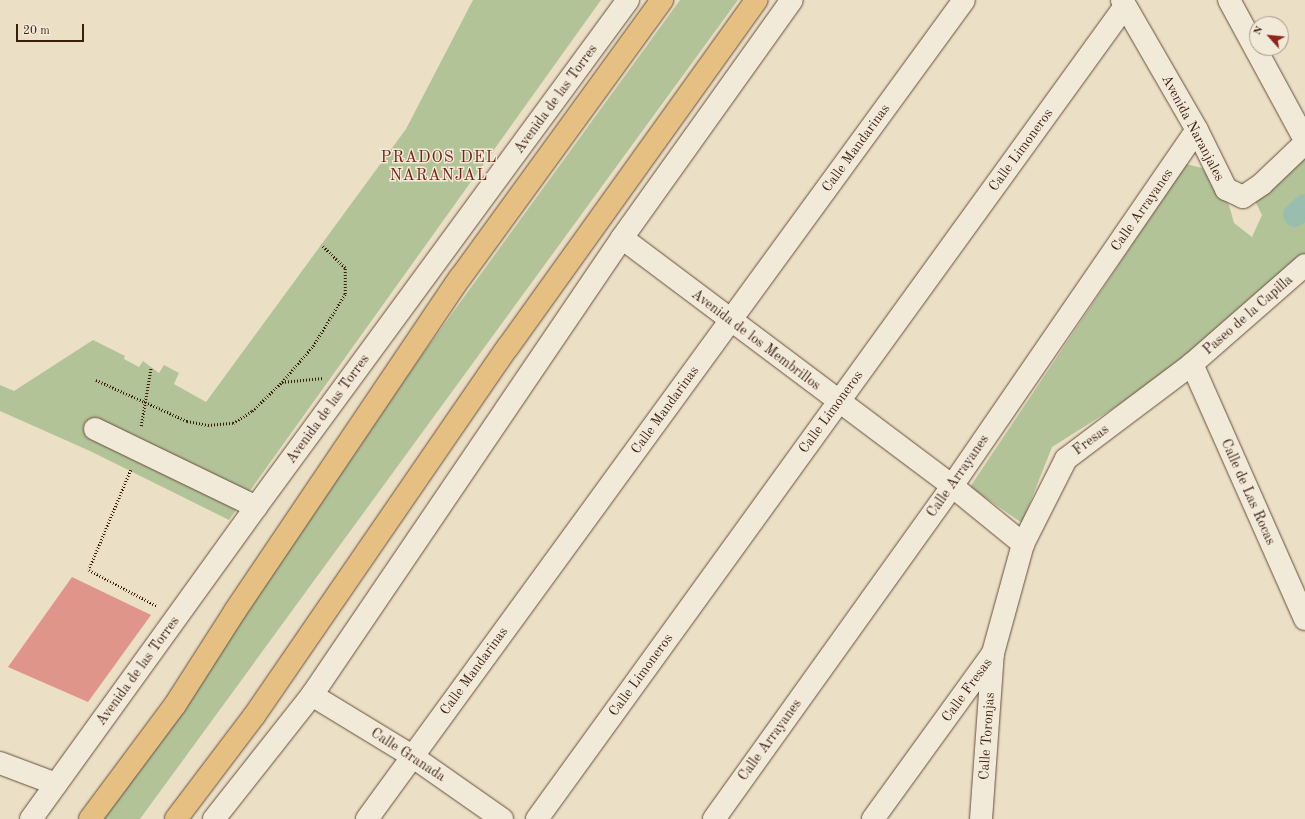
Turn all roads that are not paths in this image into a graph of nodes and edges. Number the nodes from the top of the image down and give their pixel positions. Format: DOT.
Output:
graph roads {
  1 [pos="628,0"];
  2 [pos="662,0"];
  3 [pos="756,0"];
  4 [pos="792,0"];
  5 [pos="964,0"];
  6 [pos="1229,0"];
  7 [pos="1123,3"];
  8 [pos="1197,130"];
  9 [pos="1305,140"];
  10 [pos="1305,143"];
  11 [pos="622,238"];
  12 [pos="1305,265"];
  13 [pos="730,321"];
  14 [pos="1192,364"];
  15 [pos="838,402"];
  16 [pos="95,429"];
  17 [pos="952,486"];
  18 [pos="256,507"];
  19 [pos="1023,544"];
  20 [pos="1305,619"];
  21 [pos="994,653"];
  22 [pos="312,696"];
  23 [pos="412,756"];
  24 [pos="0,763"];
  25 [pos="56,784"];
  26 [pos="31,819"];
  27 [pos="90,819"];
  28 [pos="176,819"];
  29 [pos="214,819"];
  30 [pos="367,819"];
  31 [pos="502,819"];
  32 [pos="537,819"];
  33 [pos="714,819"];
  34 [pos="873,819"];
  35 [pos="981,819"];
  1 -- 18 [label="street, Avenida de las Torres"];
  2 -- 27 [label="main road, Avenida de las Torres"];
  3 -- 28 [label="main road"];
  4 -- 11 [label="street"];
  5 -- 13 [label="street, Calle Mandarinas"];
  6 -- 9 [label="street"];
  7 -- 8 [label="street, Avenida Naranjales"];
  7 -- 15 [label="street, Calle Limoneros"];
  8 -- 10 [label="street, Avenida Naranjales"];
  8 -- 17 [label="street, Calle Arrayanes"];
  11 -- 13 [label="street, Avenida de los Membrillos"];
  11 -- 22 [label="street"];
  12 -- 14 [label="street, Paseo de la Capilla"];
  13 -- 15 [label="street, Avenida de los Membrillos"];
  13 -- 23 [label="street, Calle Mandarinas"];
  14 -- 19 [label="street, Fresas"];
  14 -- 20 [label="street, Calle de Las Rocas"];
  15 -- 17 [label="street, Avenida de los Membrillos"];
  15 -- 32 [label="street, Calle Limoneros"];
  16 -- 18 [label="street"];
  17 -- 19 [label="street, Avenida de los Membrillos"];
  17 -- 33 [label="street, Calle Arrayanes"];
  18 -- 25 [label="street, Avenida de las Torres"];
  19 -- 21 [label="street, Calle Fresas"];
  21 -- 34 [label="street, Calle Fresas"];
  21 -- 35 [label="street, Calle Toronjas"];
  22 -- 23 [label="street, Calle Granada"];
  22 -- 29 [label="street"];
  23 -- 30 [label="street, Calle Mandarinas"];
  23 -- 31 [label="street, Calle Granada"];
  24 -- 25 [label="street"];
  25 -- 26 [label="street, Avenida de las Torres"];
}
